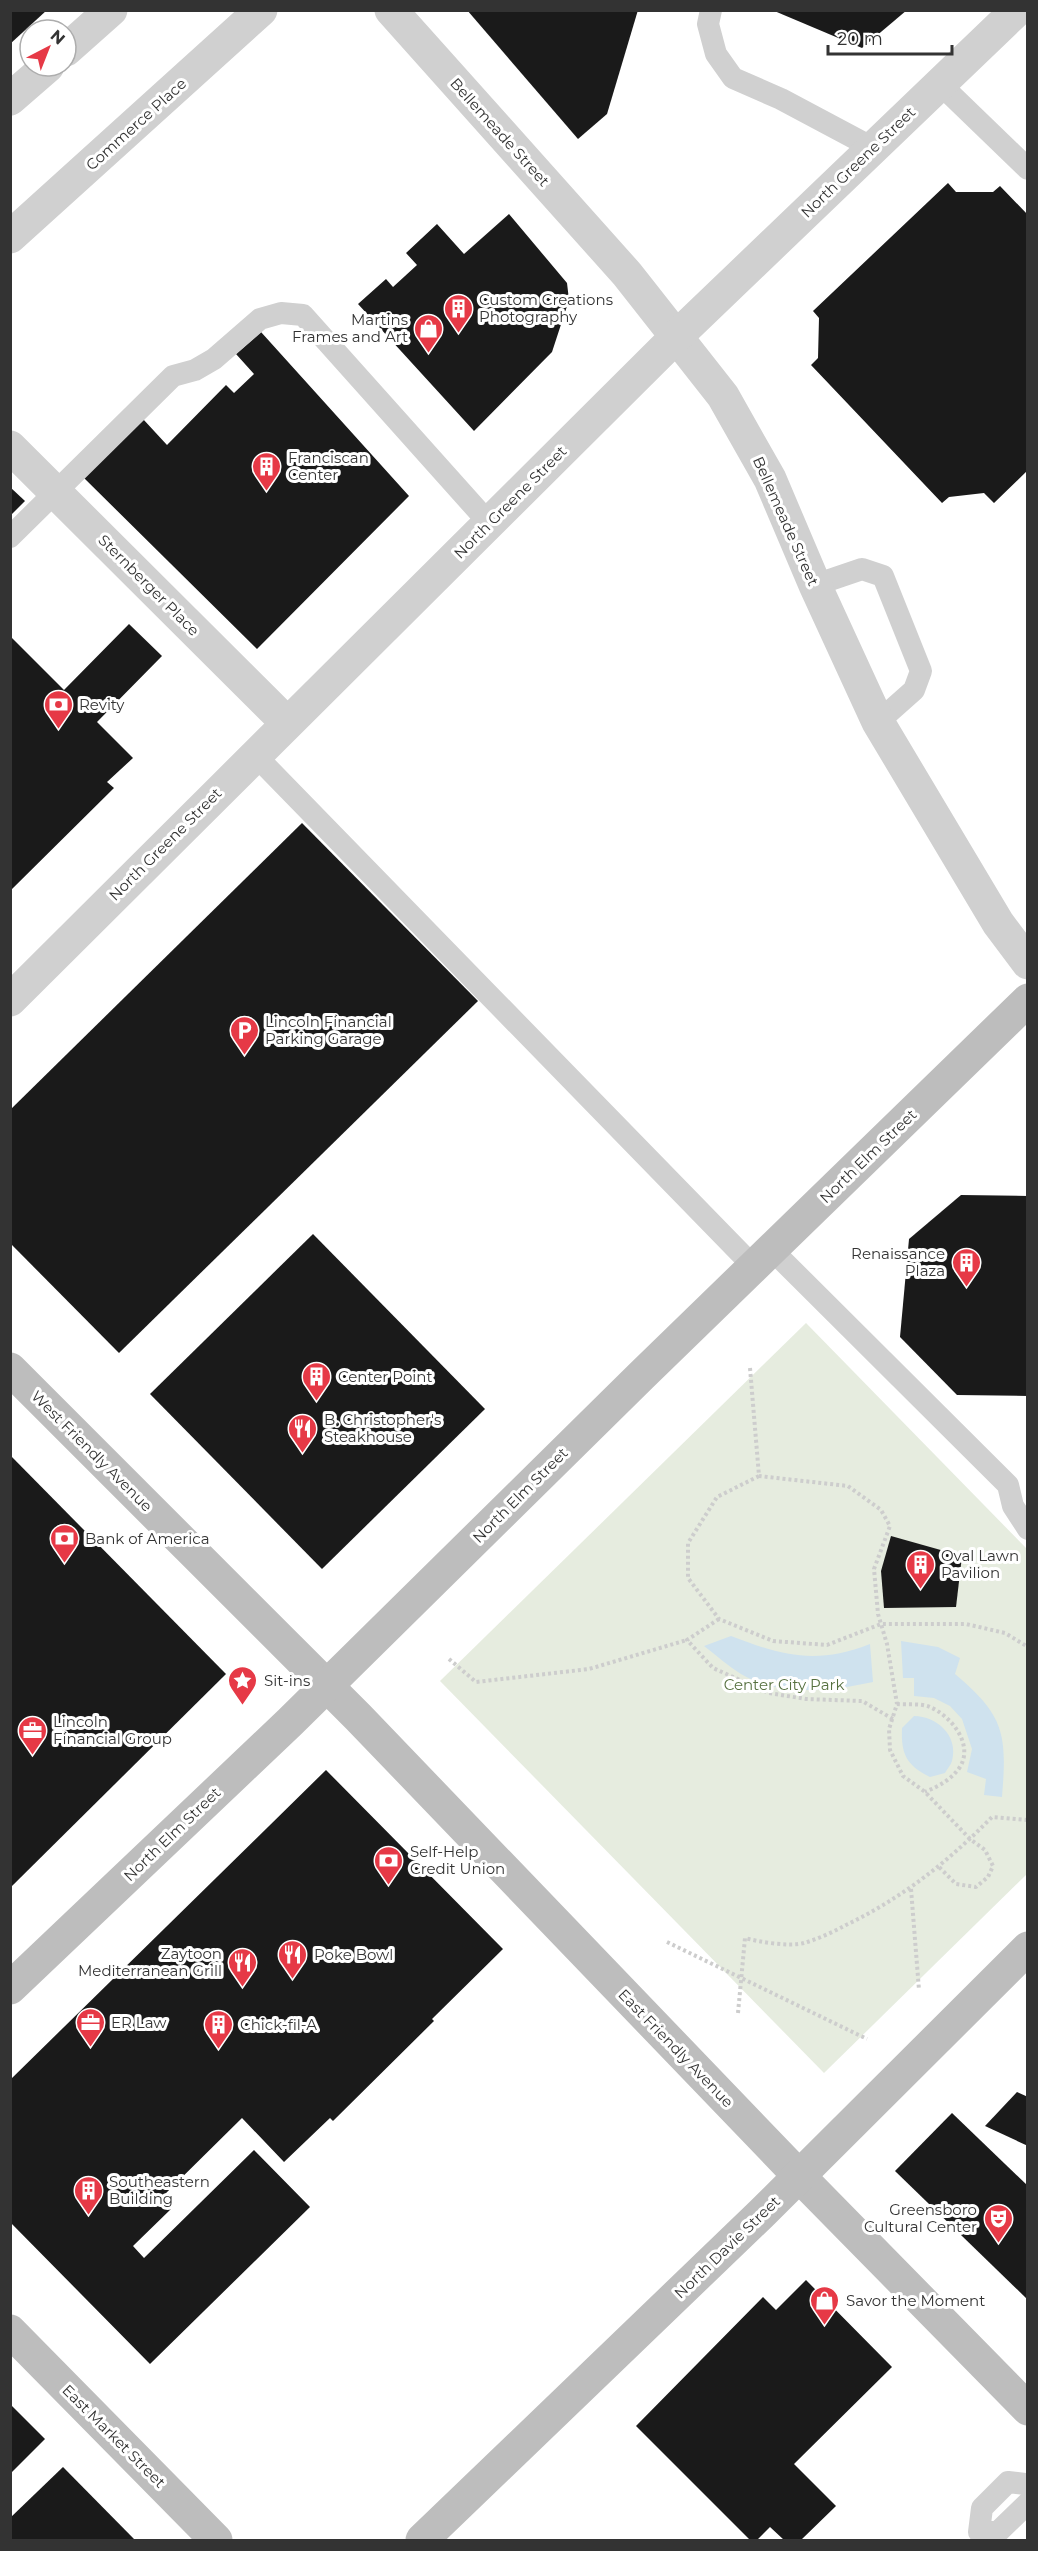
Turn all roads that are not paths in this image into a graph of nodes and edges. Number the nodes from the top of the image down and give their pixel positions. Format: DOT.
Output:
graph roads {
  1 [pos="111,10"];
  2 [pos="261,10"];
  3 [pos="391,10"];
  4 [pos="711,10"];
  5 [pos="1017,10"];
  6 [pos="78,39"];
  7 [pos="34,78"];
  8 [pos="940,84"];
  9 [pos="10,99"];
  10 [pos="873,148"];
  11 [pos="1028,169"];
  12 [pos="10,237"];
  13 [pos="675,338"];
  14 [pos="10,447"];
  15 [pos="56,492"];
  16 [pos="489,523"];
  17 [pos="10,537"];
  18 [pos="814,585"];
  19 [pos="878,722"];
  20 [pos="287,723"];
  21 [pos="255,754"];
  22 [pos="1028,963"];
  23 [pos="10,1000"];
  24 [pos="1028,1000"];
  25 [pos="763,1259"];
  26 [pos="10,1369"];
  27 [pos="1028,1529"];
  28 [pos="327,1685"];
  29 [pos="1028,1948"];
  30 [pos="10,1988"];
  31 [pos="800,2177"];
  32 [pos="10,2331"];
  33 [pos="1028,2409"];
  34 [pos="216,2541"];
  35 [pos="422,2541"];
  1 -- 6 [label="street"];
  2 -- 12 [label="street, Commerce Place"];
  3 -- 13 [label="street, Bellemeade Street"];
  4 -- 10 [label="lane"];
  5 -- 8 [label="street, North Greene Street"];
  7 -- 9 [label="street"];
  8 -- 10 [label="street, North Greene Street"];
  8 -- 11 [label="lane"];
  10 -- 13 [label="street, North Greene Street"];
  13 -- 16 [label="street, North Greene Street"];
  13 -- 18 [label="street, Bellemeade Street"];
  14 -- 15 [label="street, Sternberger Place"];
  15 -- 16 [label="lane"];
  15 -- 17 [label="lane"];
  15 -- 20 [label="street, Sternberger Place"];
  16 -- 20 [label="street, North Greene Street"];
  18 -- 19 [label="street, Bellemeade Street"];
  18 -- 19 [label="lane"];
  19 -- 22 [label="street, Bellemeade Street"];
  20 -- 21 [label="street, North Greene Street"];
  21 -- 23 [label="street, North Greene Street"];
  21 -- 25 [label="lane"];
  24 -- 25 [label="main road, North Elm Street"];
  25 -- 27 [label="lane"];
  25 -- 28 [label="main road, North Elm Street"];
  26 -- 28 [label="main road, West Friendly Avenue"];
  28 -- 30 [label="main road, North Elm Street"];
  28 -- 31 [label="main road, East Friendly Avenue"];
  29 -- 31 [label="main road, North Davie Street"];
  31 -- 33 [label="main road, East Friendly Avenue"];
  31 -- 35 [label="main road, North Davie Street"];
  32 -- 34 [label="main road, East Market Street"];
}
